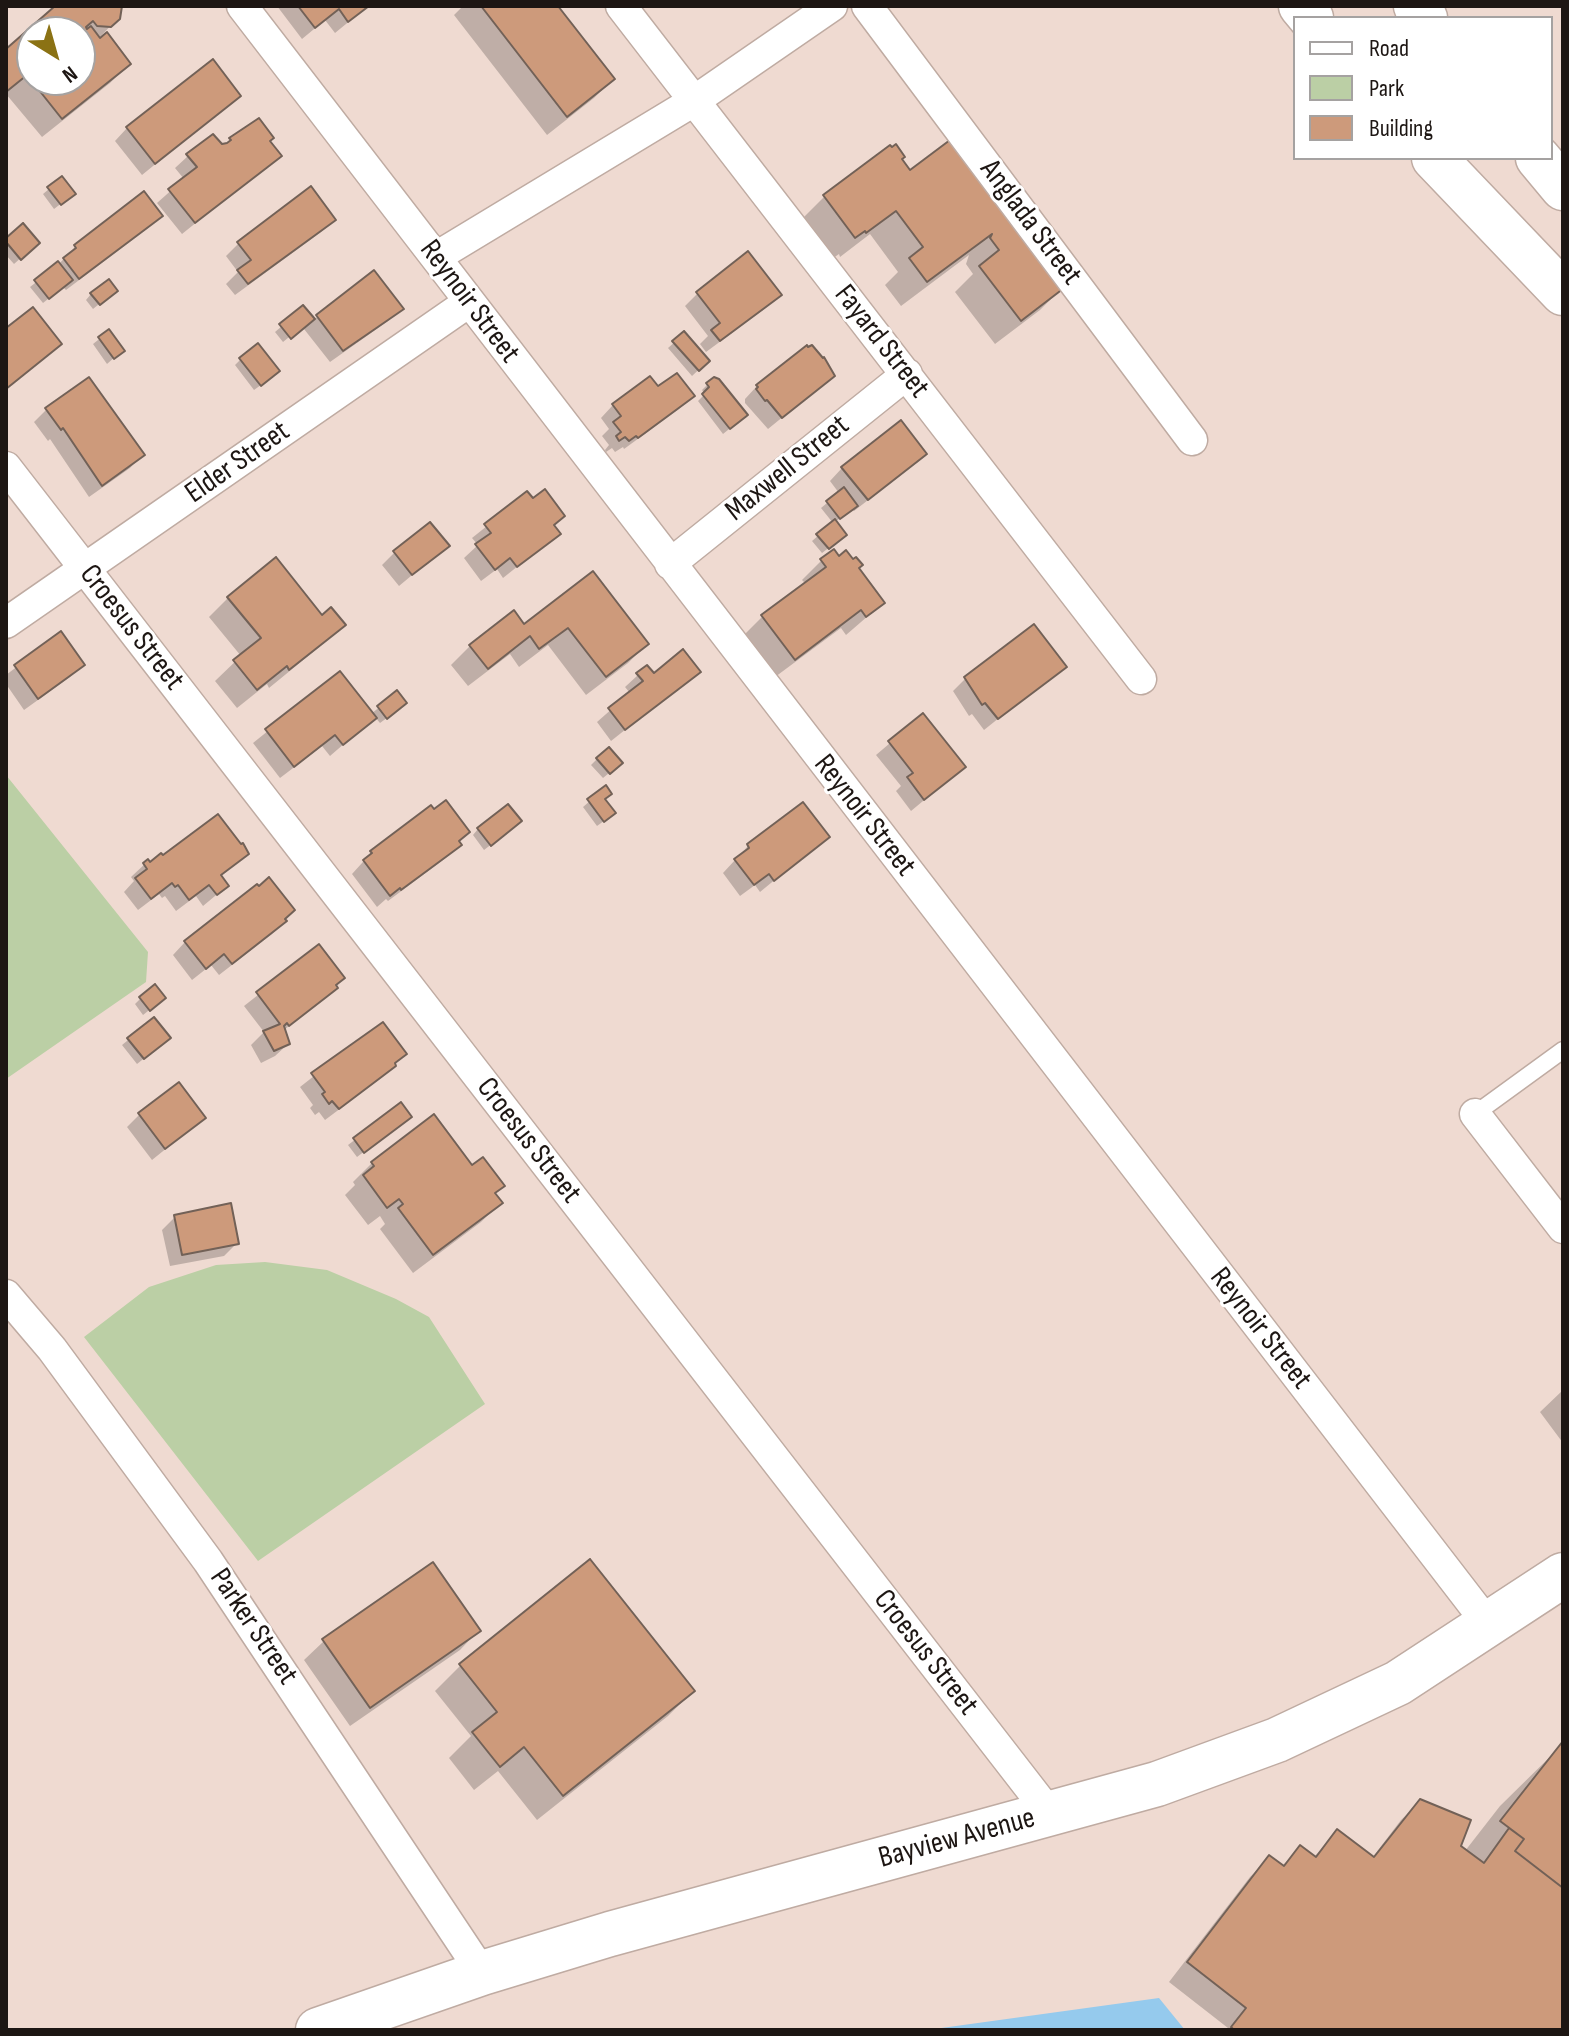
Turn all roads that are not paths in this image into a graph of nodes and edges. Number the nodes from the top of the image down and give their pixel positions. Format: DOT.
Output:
graph roads {
  1 [pos="242,6"];
  2 [pos="621,6"];
  3 [pos="832,6"];
  4 [pos="867,6"];
  5 [pos="694,101"];
  6 [pos="1436,160"];
  7 [pos="1540,160"];
  8 [pos="1563,188"];
  9 [pos="436,257"];
  10 [pos="1563,293"];
  11 [pos="469,302"];
  12 [pos="907,374"];
  13 [pos="1192,440"];
  14 [pos="6,467"];
  15 [pos="670,564"];
  16 [pos="85,569"];
  17 [pos="6,623"];
  18 [pos="1141,679"];
  19 [pos="1563,1050"];
  20 [pos="1475,1114"];
  21 [pos="1563,1228"];
  22 [pos="6,1295"];
  23 [pos="1563,1575"];
  24 [pos="1488,1624"];
  25 [pos="1050,1814"];
  26 [pos="482,1973"];
  27 [pos="318,2030"];
  1 -- 9 [label="street, Reynoir Street"];
  2 -- 5 [label="street, Fayard Street"];
  3 -- 5 [label="street"];
  4 -- 13 [label="street, Anglada Street"];
  5 -- 9 [label="street"];
  5 -- 12 [label="street, Fayard Street"];
  6 -- 10 [label="main road"];
  7 -- 8 [label="main road"];
  9 -- 11 [label="street, Reynoir Street"];
  11 -- 15 [label="street, Reynoir Street"];
  11 -- 16 [label="street, Elder Street"];
  12 -- 15 [label="street, Maxwell Street"];
  12 -- 18 [label="street, Fayard Street"];
  14 -- 16 [label="street, Croesus Street"];
  15 -- 24 [label="street, Reynoir Street"];
  16 -- 17 [label="street, Elder Street"];
  16 -- 25 [label="street, Croesus Street"];
  19 -- 20 [label="lane"];
  20 -- 21 [label="street"];
  22 -- 26 [label="street, Parker Street"];
  23 -- 24 [label="main road, Bayview Avenue"];
  24 -- 25 [label="main road, Bayview Avenue"];
  25 -- 26 [label="main road, Bayview Avenue"];
  26 -- 27 [label="main road, Bayview Avenue"];
}
